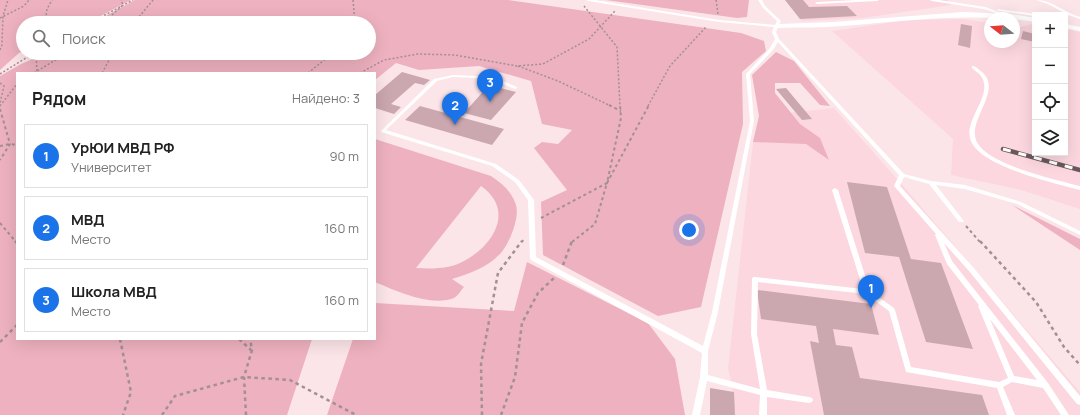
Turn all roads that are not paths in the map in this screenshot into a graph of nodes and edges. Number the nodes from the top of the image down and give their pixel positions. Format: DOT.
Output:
graph roads {
  1 [pos="588,0"];
  2 [pos="760,0"];
  3 [pos="877,0"];
  4 [pos="932,0"];
  5 [pos="1038,0"];
  6 [pos="817,3"];
  7 [pos="985,8"];
  8 [pos="997,12"];
  9 [pos="1032,14"];
  10 [pos="984,16"];
  11 [pos="1075,17"];
  12 [pos="1068,18"];
  13 [pos="1080,18"];
  14 [pos="1020,19"];
  15 [pos="1032,20"];
  16 [pos="778,26"];
  17 [pos="1068,27"];
  18 [pos="1080,29"];
  19 [pos="777,39"];
  20 [pos="973,67"];
  21 [pos="515,88"];
  22 [pos="902,175"];
  23 [pos="931,183"];
  24 [pos="1080,188"];
  25 [pos="835,190"];
  26 [pos="961,221"];
  27 [pos="937,231"];
  28 [pos="1080,233"];
  29 [pos="867,292"];
  30 [pos="977,298"];
  31 [pos="705,351"];
  32 [pos="704,377"];
  33 [pos="1012,379"];
  34 [pos="999,385"];
  35 [pos="1045,385"];
  36 [pos="764,393"];
  37 [pos="809,400"];
  38 [pos="1080,402"];
  39 [pos="696,415"];
  40 [pos="763,415"];
  41 [pos="1011,415"];
  42 [pos="1065,415"];
  1 -- 16 [label="lane"];
  2 -- 16 [label="lane"];
  3 -- 6 [label="lane"];
  4 -- 7 [label="lane"];
  5 -- 11 [label="lane"];
  7 -- 8 [label="lane"];
  7 -- 9 [label="lane"];
  10 -- 16 [label="street"];
  11 -- 12 [label="lane"];
  11 -- 13 [label="lane"];
  14 -- 15 [label="street"];
  16 -- 19 [label="lane"];
  17 -- 18 [label="street"];
  19 -- 22 [label="lane"];
  19 -- 31 [label="lane"];
  20 -- 24 [label="lane"];
  21 -- 31 [label="lane"];
  22 -- 23 [label="lane"];
  22 -- 27 [label="lane"];
  23 -- 26 [label="lane"];
  23 -- 28 [label="lane"];
  25 -- 29 [label="lane"];
  27 -- 30 [label="lane"];
  27 -- 38 [label="lane"];
  29 -- 34 [label="lane"];
  29 -- 36 [label="lane"];
  30 -- 33 [label="lane"];
  30 -- 35 [label="lane"];
  31 -- 32 [label="lane"];
  32 -- 36 [label="lane"];
  32 -- 39 [label="lane"];
  33 -- 34 [label="lane"];
  33 -- 35 [label="lane"];
  34 -- 41 [label="lane"];
  35 -- 42 [label="lane"];
  36 -- 37 [label="lane"];
  36 -- 40 [label="lane"];
}
